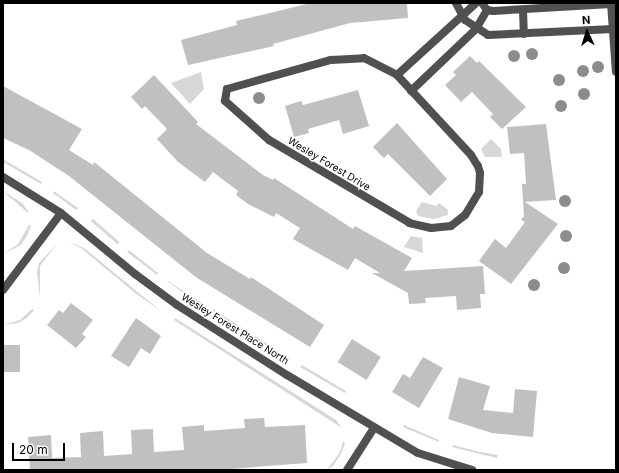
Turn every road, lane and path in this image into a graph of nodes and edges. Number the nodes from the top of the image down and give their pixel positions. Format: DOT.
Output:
graph roads {
  1 [pos="456,3"];
  2 [pos="476,3"];
  3 [pos="611,3"];
  4 [pos="485,6"];
  5 [pos="523,10"];
  6 [pos="460,15"];
  7 [pos="476,29"];
  8 [pos="613,29"];
  9 [pos="524,34"];
  10 [pos="616,72"];
  11 [pos="397,75"];
  12 [pos="412,91"];
  13 [pos="3,177"];
  14 [pos="61,213"];
  15 [pos="3,290"];
  16 [pos="374,428"];
  17 [pos="347,470"];
  18 [pos="472,470"];
  1 -- 6 [label="street"];
  2 -- 6 [label="street"];
  3 -- 5 [label="street"];
  3 -- 8 [label="street"];
  4 -- 5 [label="street"];
  4 -- 7 [label="street"];
  5 -- 9 [label="street"];
  6 -- 7 [label="street"];
  6 -- 11 [label="street"];
  7 -- 9 [label="street"];
  7 -- 12 [label="street"];
  8 -- 9 [label="street"];
  8 -- 10 [label="street"];
  11 -- 12 [label="street, Wesley Forest Drive"];
  11 -- 12 [label="street, Wesley Forest Drive"];
  13 -- 14 [label="street, Wesley Forest Place North"];
  14 -- 15 [label="street"];
  14 -- 16 [label="street, Wesley Forest Place North"];
  16 -- 17 [label="street"];
  16 -- 18 [label="street, Wesley Forest Place North"];
}
